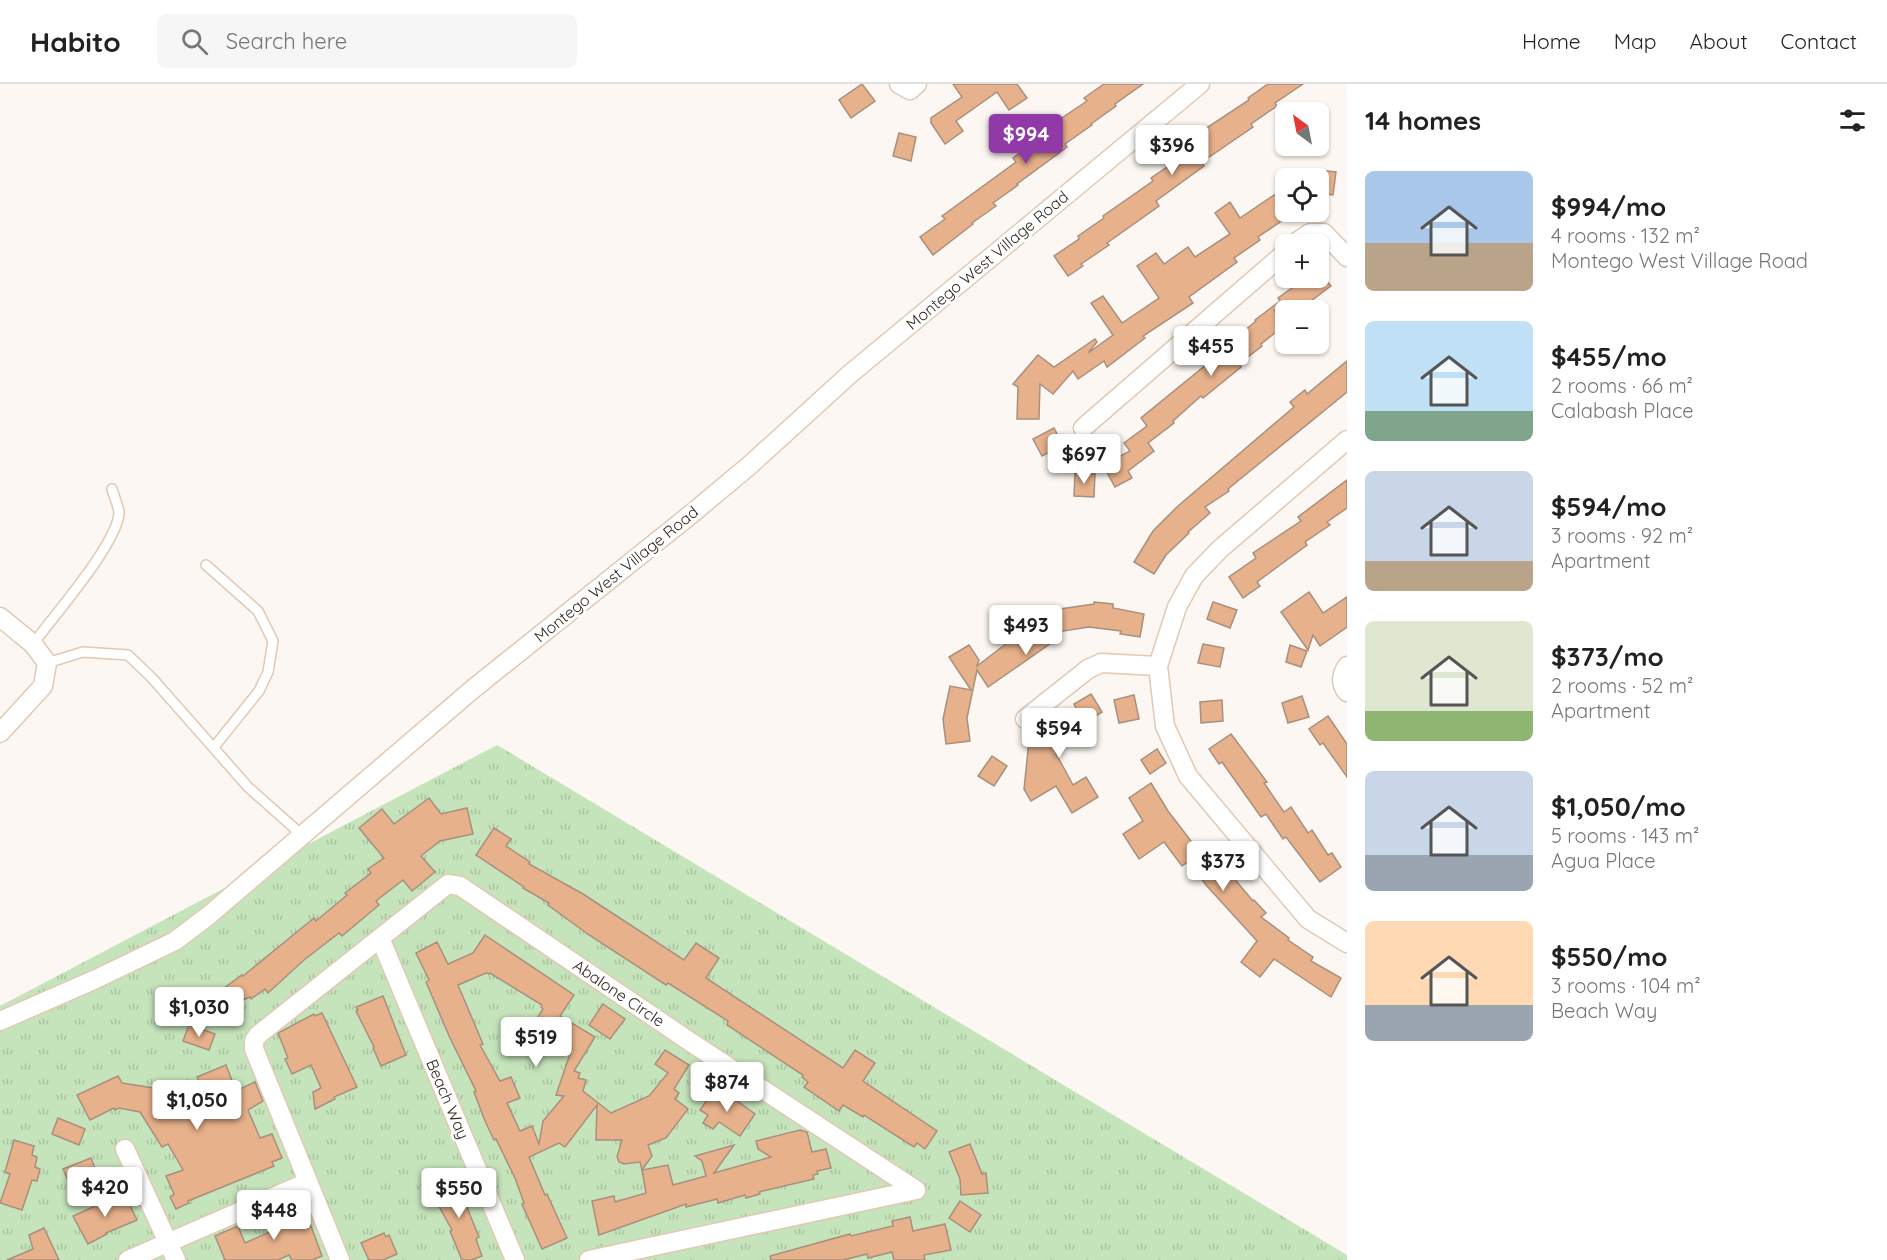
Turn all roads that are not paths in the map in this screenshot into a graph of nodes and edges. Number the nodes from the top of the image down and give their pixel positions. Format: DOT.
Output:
graph roads {
  1 [pos="898,84"];
  2 [pos="917,84"];
  3 [pos="1200,84"];
  4 [pos="1309,234"];
  5 [pos="1325,234"];
  6 [pos="1329,237"];
  7 [pos="1347,257"];
  8 [pos="1275,262"];
  9 [pos="1083,428"];
  10 [pos="1347,440"];
  11 [pos="112,489"];
  12 [pos="206,565"];
  13 [pos="0,617"];
  14 [pos="33,644"];
  15 [pos="47,663"];
  16 [pos="1158,666"];
  17 [pos="1347,666"];
  18 [pos="1347,692"];
  19 [pos="1025,719"];
  20 [pos="0,733"];
  21 [pos="214,747"];
  22 [pos="302,835"];
  23 [pos="380,938"];
  24 [pos="1347,943"];
  25 [pos="1,1019"];
  26 [pos="125,1149"];
  27 [pos="308,1182"];
  28 [pos="167,1242"];
  29 [pos="128,1260"];
  30 [pos="176,1260"];
  31 [pos="340,1260"];
  32 [pos="515,1260"];
  33 [pos="589,1260"];
  1 -- 2 [label="street"];
  3 -- 22 [label="street, Montego West Village Road"];
  4 -- 5 [label="street"];
  6 -- 7 [label="street"];
  8 -- 9 [label="street"];
  10 -- 16 [label="street"];
  11 -- 14 [label="lane"];
  12 -- 21 [label="lane"];
  13 -- 14 [label="street"];
  14 -- 15 [label="street"];
  15 -- 20 [label="street"];
  15 -- 21 [label="lane"];
  16 -- 19 [label="street"];
  16 -- 24 [label="street"];
  17 -- 18 [label="street"];
  21 -- 22 [label="lane"];
  22 -- 25 [label="street, Montego West Village Road"];
  23 -- 27 [label="street, Abalone Circle"];
  23 -- 32 [label="street, Beach Way"];
  23 -- 33 [label="street, Abalone Circle"];
  26 -- 28 [label="street"];
  27 -- 28 [label="street"];
  27 -- 31 [label="street, Abalone Circle"];
  28 -- 29 [label="street"];
  28 -- 30 [label="street"];
}
